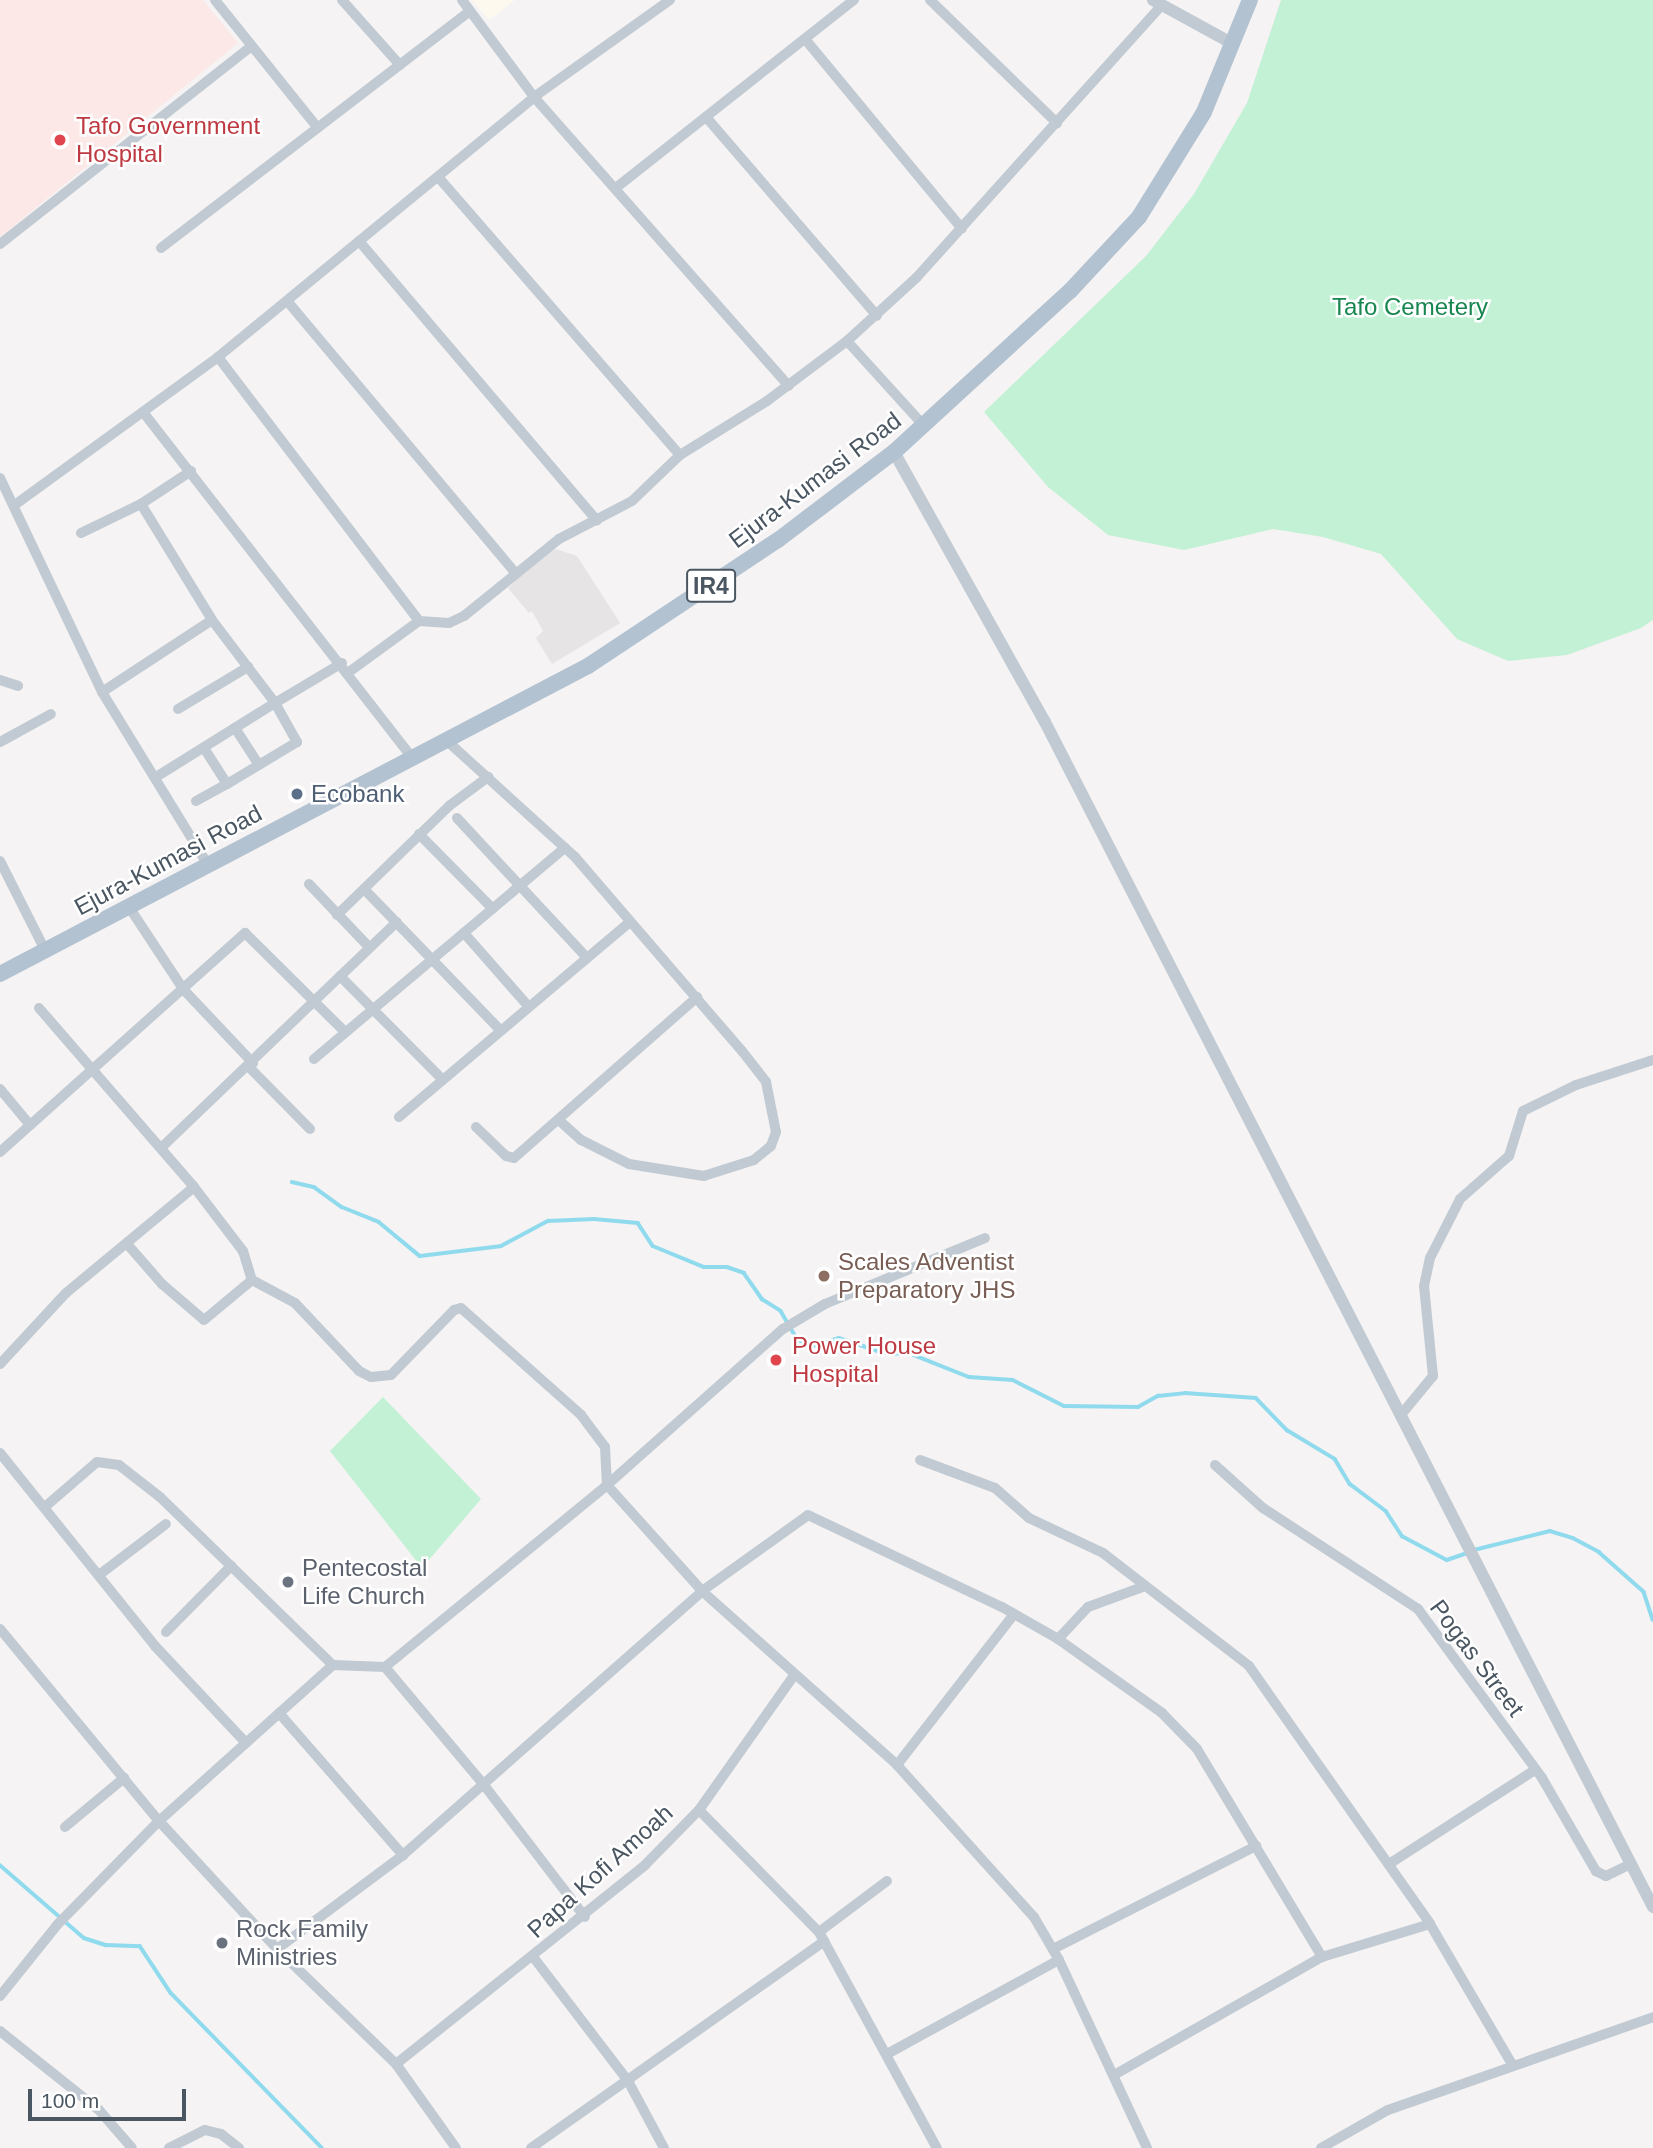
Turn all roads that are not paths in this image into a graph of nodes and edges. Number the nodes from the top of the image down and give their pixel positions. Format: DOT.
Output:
graph roads {
  1 [pos="215,0"];
  2 [pos="342,0"];
  3 [pos="462,0"];
  4 [pos="670,0"];
  5 [pos="854,0"];
  6 [pos="930,0"];
  7 [pos="1250,0"];
  8 [pos="1157,3"];
  9 [pos="470,11"];
  10 [pos="805,39"];
  11 [pos="1233,44"];
  12 [pos="252,46"];
  13 [pos="400,65"];
  14 [pos="534,97"];
  15 [pos="706,117"];
  16 [pos="1057,123"];
  17 [pos="318,128"];
  18 [pos="439,178"];
  19 [pos="617,187"];
  20 [pos="962,229"];
  21 [pos="359,241"];
  22 [pos="0,244"];
  23 [pos="161,248"];
  24 [pos="288,302"];
  25 [pos="877,316"];
  26 [pos="847,341"];
  27 [pos="218,357"];
  28 [pos="789,386"];
  29 [pos="143,412"];
  30 [pos="923,426"];
  31 [pos="894,452"];
  32 [pos="680,455"];
  33 [pos="191,471"];
  34 [pos="0,478"];
  35 [pos="16,504"];
  36 [pos="141,504"];
  37 [pos="597,521"];
  38 [pos="81,533"];
  39 [pos="514,573"];
  40 [pos="212,620"];
  41 [pos="419,621"];
  42 [pos="342,663"];
  43 [pos="248,667"];
  44 [pos="349,673"];
  45 [pos="0,680"];
  46 [pos="18,685"];
  47 [pos="102,692"];
  48 [pos="275,703"];
  49 [pos="178,709"];
  50 [pos="51,714"];
  51 [pos="235,728"];
  52 [pos="446,740"];
  53 [pos="0,743"];
  54 [pos="204,748"];
  55 [pos="412,758"];
  56 [pos="259,765"];
  57 [pos="156,777"];
  58 [pos="488,777"];
  59 [pos="227,784"];
  60 [pos="195,802"];
  61 [pos="457,818"];
  62 [pos="419,834"];
  63 [pos="565,848"];
  64 [pos="0,861"];
  65 [pos="208,865"];
  66 [pos="309,884"];
  67 [pos="519,887"];
  68 [pos="364,889"];
  69 [pos="129,907"];
  70 [pos="492,909"];
  71 [pos="337,915"];
  72 [pos="397,922"];
  73 [pos="630,922"];
  74 [pos="464,933"];
  75 [pos="369,947"];
  76 [pos="45,950"];
  77 [pos="587,958"];
  78 [pos="432,959"];
  79 [pos="0,974"];
  80 [pos="340,976"];
  81 [pos="183,989"];
  82 [pos="697,997"];
  83 [pos="316,1002"];
  84 [pos="529,1007"];
  85 [pos="39,1008"];
  86 [pos="372,1009"];
  87 [pos="501,1031"];
  88 [pos="345,1032"];
  89 [pos="314,1059"];
  90 [pos="1653,1060"];
  91 [pos="251,1065"];
  92 [pos="93,1069"];
  93 [pos="442,1079"];
  94 [pos="0,1089"];
  95 [pos="399,1117"];
  96 [pos="559,1120"];
  97 [pos="30,1125"];
  98 [pos="476,1127"];
  99 [pos="310,1129"];
  100 [pos="162,1147"];
  101 [pos="0,1152"];
  102 [pos="194,1187"];
  103 [pos="985,1238"];
  104 [pos="128,1245"];
  105 [pos="252,1280"];
  106 [pos="0,1364"];
  107 [pos="1400,1416"];
  108 [pos="0,1454"];
  109 [pos="920,1461"];
  110 [pos="1215,1465"];
  111 [pos="607,1485"];
  112 [pos="46,1506"];
  113 [pos="166,1524"];
  114 [pos="231,1566"];
  115 [pos="99,1575"];
  116 [pos="1145,1586"];
  117 [pos="702,1591"];
  118 [pos="1014,1614"];
  119 [pos="0,1629"];
  120 [pos="166,1632"];
  121 [pos="1058,1639"];
  122 [pos="333,1665"];
  123 [pos="385,1667"];
  124 [pos="795,1674"];
  125 [pos="279,1713"];
  126 [pos="246,1743"];
  127 [pos="897,1765"];
  128 [pos="1535,1769"];
  129 [pos="124,1778"];
  130 [pos="484,1785"];
  131 [pos="699,1810"];
  132 [pos="159,1821"];
  133 [pos="65,1827"];
  134 [pos="1256,1846"];
  135 [pos="403,1855"];
  136 [pos="1389,1864"];
  137 [pos="1631,1864"];
  138 [pos="887,1881"];
  139 [pos="1653,1907"];
  140 [pos="585,1917"];
  141 [pos="1430,1924"];
  142 [pos="821,1937"];
  143 [pos="277,1949"];
  144 [pos="1053,1949"];
  145 [pos="1322,1957"];
  146 [pos="534,1958"];
  147 [pos="1059,1960"];
  148 [pos="0,1996"];
  149 [pos="1653,2017"];
  150 [pos="0,2031"];
  151 [pos="887,2054"];
  152 [pos="396,2064"];
  153 [pos="1513,2066"];
  154 [pos="1114,2075"];
  155 [pos="628,2081"];
  156 [pos="132,2148"];
  157 [pos="169,2148"];
  158 [pos="239,2148"];
  159 [pos="456,2148"];
  160 [pos="531,2148"];
  161 [pos="664,2148"];
  162 [pos="937,2148"];
  163 [pos="1147,2148"];
  164 [pos="1321,2148"];
  1 -- 12 [label="street"];
  2 -- 13 [label="street"];
  3 -- 9 [label="street"];
  4 -- 14 [label="street"];
  5 -- 10 [label="street"];
  6 -- 16 [label="street"];
  7 -- 11 [label="main road, Ejura-Kumasi Road / IR4"];
  8 -- 11 [label="street"];
  8 -- 16 [label="street"];
  9 -- 13 [label="street"];
  9 -- 14 [label="street"];
  10 -- 15 [label="street"];
  10 -- 20 [label="street"];
  11 -- 30 [label="main road, Ejura-Kumasi Road / IR4"];
  12 -- 17 [label="street"];
  12 -- 22 [label="street"];
  13 -- 17 [label="street"];
  14 -- 18 [label="street"];
  14 -- 19 [label="street"];
  15 -- 19 [label="street"];
  15 -- 25 [label="street"];
  16 -- 20 [label="street"];
  17 -- 23 [label="street"];
  18 -- 21 [label="street"];
  18 -- 32 [label="street"];
  19 -- 28 [label="street"];
  20 -- 25 [label="street"];
  21 -- 24 [label="street"];
  21 -- 37 [label="street"];
  24 -- 27 [label="street"];
  24 -- 39 [label="street"];
  25 -- 26 [label="street"];
  26 -- 28 [label="street"];
  26 -- 30 [label="street"];
  27 -- 29 [label="street"];
  27 -- 41 [label="street"];
  28 -- 32 [label="street"];
  29 -- 33 [label="street"];
  29 -- 35 [label="street"];
  30 -- 31 [label="main road, Ejura-Kumasi Road / IR4"];
  31 -- 52 [label="main road, Ejura-Kumasi Road / IR4"];
  31 -- 107 [label="street"];
  32 -- 37 [label="street"];
  33 -- 36 [label="street"];
  33 -- 42 [label="street"];
  34 -- 35 [label="street"];
  35 -- 47 [label="street"];
  36 -- 38 [label="street"];
  36 -- 40 [label="street"];
  37 -- 39 [label="street"];
  39 -- 41 [label="street"];
  40 -- 43 [label="street"];
  40 -- 47 [label="street"];
  41 -- 44 [label="street"];
  42 -- 44 [label="street"];
  42 -- 48 [label="street"];
  43 -- 48 [label="street"];
  43 -- 49 [label="street"];
  44 -- 55 [label="street"];
  45 -- 46 [label="street"];
  47 -- 57 [label="street"];
  48 -- 51 [label="street"];
  48 -- 56 [label="street"];
  50 -- 53 [label="street"];
  51 -- 54 [label="street"];
  51 -- 56 [label="street"];
  52 -- 55 [label="main road, Ejura-Kumasi Road / IR4"];
  52 -- 58 [label="street"];
  54 -- 57 [label="street"];
  54 -- 59 [label="street"];
  55 -- 65 [label="main road, Ejura-Kumasi Road / IR4"];
  56 -- 59 [label="street"];
  57 -- 65 [label="street"];
  58 -- 62 [label="street"];
  58 -- 63 [label="street"];
  59 -- 60 [label="street"];
  61 -- 67 [label="street"];
  62 -- 68 [label="street"];
  62 -- 70 [label="street"];
  63 -- 67 [label="street"];
  63 -- 73 [label="street"];
  64 -- 76 [label="street"];
  65 -- 69 [label="main road, Ejura-Kumasi Road / IR4"];
  66 -- 71 [label="street"];
  67 -- 70 [label="street"];
  67 -- 77 [label="street"];
  68 -- 71 [label="street"];
  68 -- 72 [label="street"];
  69 -- 76 [label="main road, Ejura-Kumasi Road / IR4"];
  69 -- 81 [label="street"];
  70 -- 74 [label="street"];
  71 -- 75 [label="street"];
  72 -- 75 [label="street"];
  72 -- 78 [label="street"];
  73 -- 77 [label="street"];
  73 -- 82 [label="street"];
  74 -- 78 [label="street"];
  74 -- 84 [label="street"];
  75 -- 80 [label="street"];
  76 -- 79 [label="main road, Ejura-Kumasi Road / IR4"];
  77 -- 84 [label="street"];
  78 -- 86 [label="street"];
  78 -- 87 [label="street"];
  80 -- 83 [label="street"];
  80 -- 86 [label="street"];
  81 -- 83 [label="street"];
  81 -- 91 [label="street"];
  81 -- 92 [label="street"];
  82 -- 96 [label="street"];
  82 -- 96 [label="street"];
  83 -- 88 [label="street"];
  83 -- 91 [label="street"];
  84 -- 87 [label="street"];
  85 -- 92 [label="street"];
  86 -- 88 [label="street"];
  86 -- 93 [label="street"];
  87 -- 93 [label="street"];
  88 -- 89 [label="street"];
  90 -- 107 [label="street"];
  91 -- 99 [label="street"];
  91 -- 100 [label="street"];
  92 -- 97 [label="street"];
  92 -- 100 [label="street"];
  93 -- 95 [label="street"];
  94 -- 97 [label="street"];
  96 -- 98 [label="street"];
  97 -- 101 [label="street"];
  100 -- 102 [label="street"];
  102 -- 104 [label="street"];
  102 -- 105 [label="street"];
  103 -- 111 [label="street"];
  104 -- 105 [label="street"];
  104 -- 106 [label="street"];
  105 -- 111 [label="street"];
  107 -- 137 [label="street"];
  108 -- 112 [label="street"];
  109 -- 116 [label="street"];
  110 -- 128 [label="street, Pogas Street"];
  111 -- 117 [label="street"];
  111 -- 123 [label="street"];
  112 -- 114 [label="street"];
  112 -- 115 [label="street"];
  113 -- 115 [label="street"];
  114 -- 120 [label="street"];
  114 -- 122 [label="street"];
  115 -- 126 [label="street"];
  116 -- 121 [label="street"];
  116 -- 136 [label="street"];
  117 -- 118 [label="street"];
  117 -- 124 [label="street"];
  117 -- 130 [label="street"];
  118 -- 121 [label="street"];
  118 -- 127 [label="street"];
  119 -- 129 [label="street"];
  121 -- 134 [label="street"];
  122 -- 123 [label="street"];
  122 -- 125 [label="street"];
  123 -- 130 [label="street"];
  124 -- 127 [label="street"];
  124 -- 131 [label="street, Papa Kofi Amoah"];
  125 -- 126 [label="street"];
  125 -- 135 [label="street"];
  126 -- 132 [label="street"];
  127 -- 144 [label="street"];
  128 -- 136 [label="street"];
  128 -- 137 [label="street, Pogas Street"];
  129 -- 132 [label="street"];
  129 -- 133 [label="street"];
  130 -- 135 [label="street"];
  130 -- 140 [label="street"];
  131 -- 140 [label="street, Papa Kofi Amoah"];
  131 -- 142 [label="street"];
  132 -- 143 [label="street"];
  132 -- 148 [label="street"];
  134 -- 144 [label="street"];
  134 -- 145 [label="street"];
  135 -- 143 [label="street"];
  136 -- 141 [label="street"];
  137 -- 139 [label="street"];
  138 -- 142 [label="street"];
  140 -- 146 [label="street, Papa Kofi Amoah"];
  141 -- 145 [label="street"];
  141 -- 153 [label="street"];
  142 -- 151 [label="street"];
  142 -- 155 [label="street"];
  143 -- 152 [label="street"];
  144 -- 147 [label="street"];
  145 -- 154 [label="street"];
  146 -- 152 [label="street, Papa Kofi Amoah"];
  146 -- 155 [label="street"];
  147 -- 151 [label="street"];
  147 -- 154 [label="street"];
  149 -- 153 [label="street"];
  150 -- 156 [label="street"];
  151 -- 162 [label="street"];
  152 -- 159 [label="street"];
  153 -- 164 [label="street"];
  154 -- 163 [label="street"];
  155 -- 160 [label="street"];
  155 -- 161 [label="street"];
  157 -- 158 [label="street"];
}
